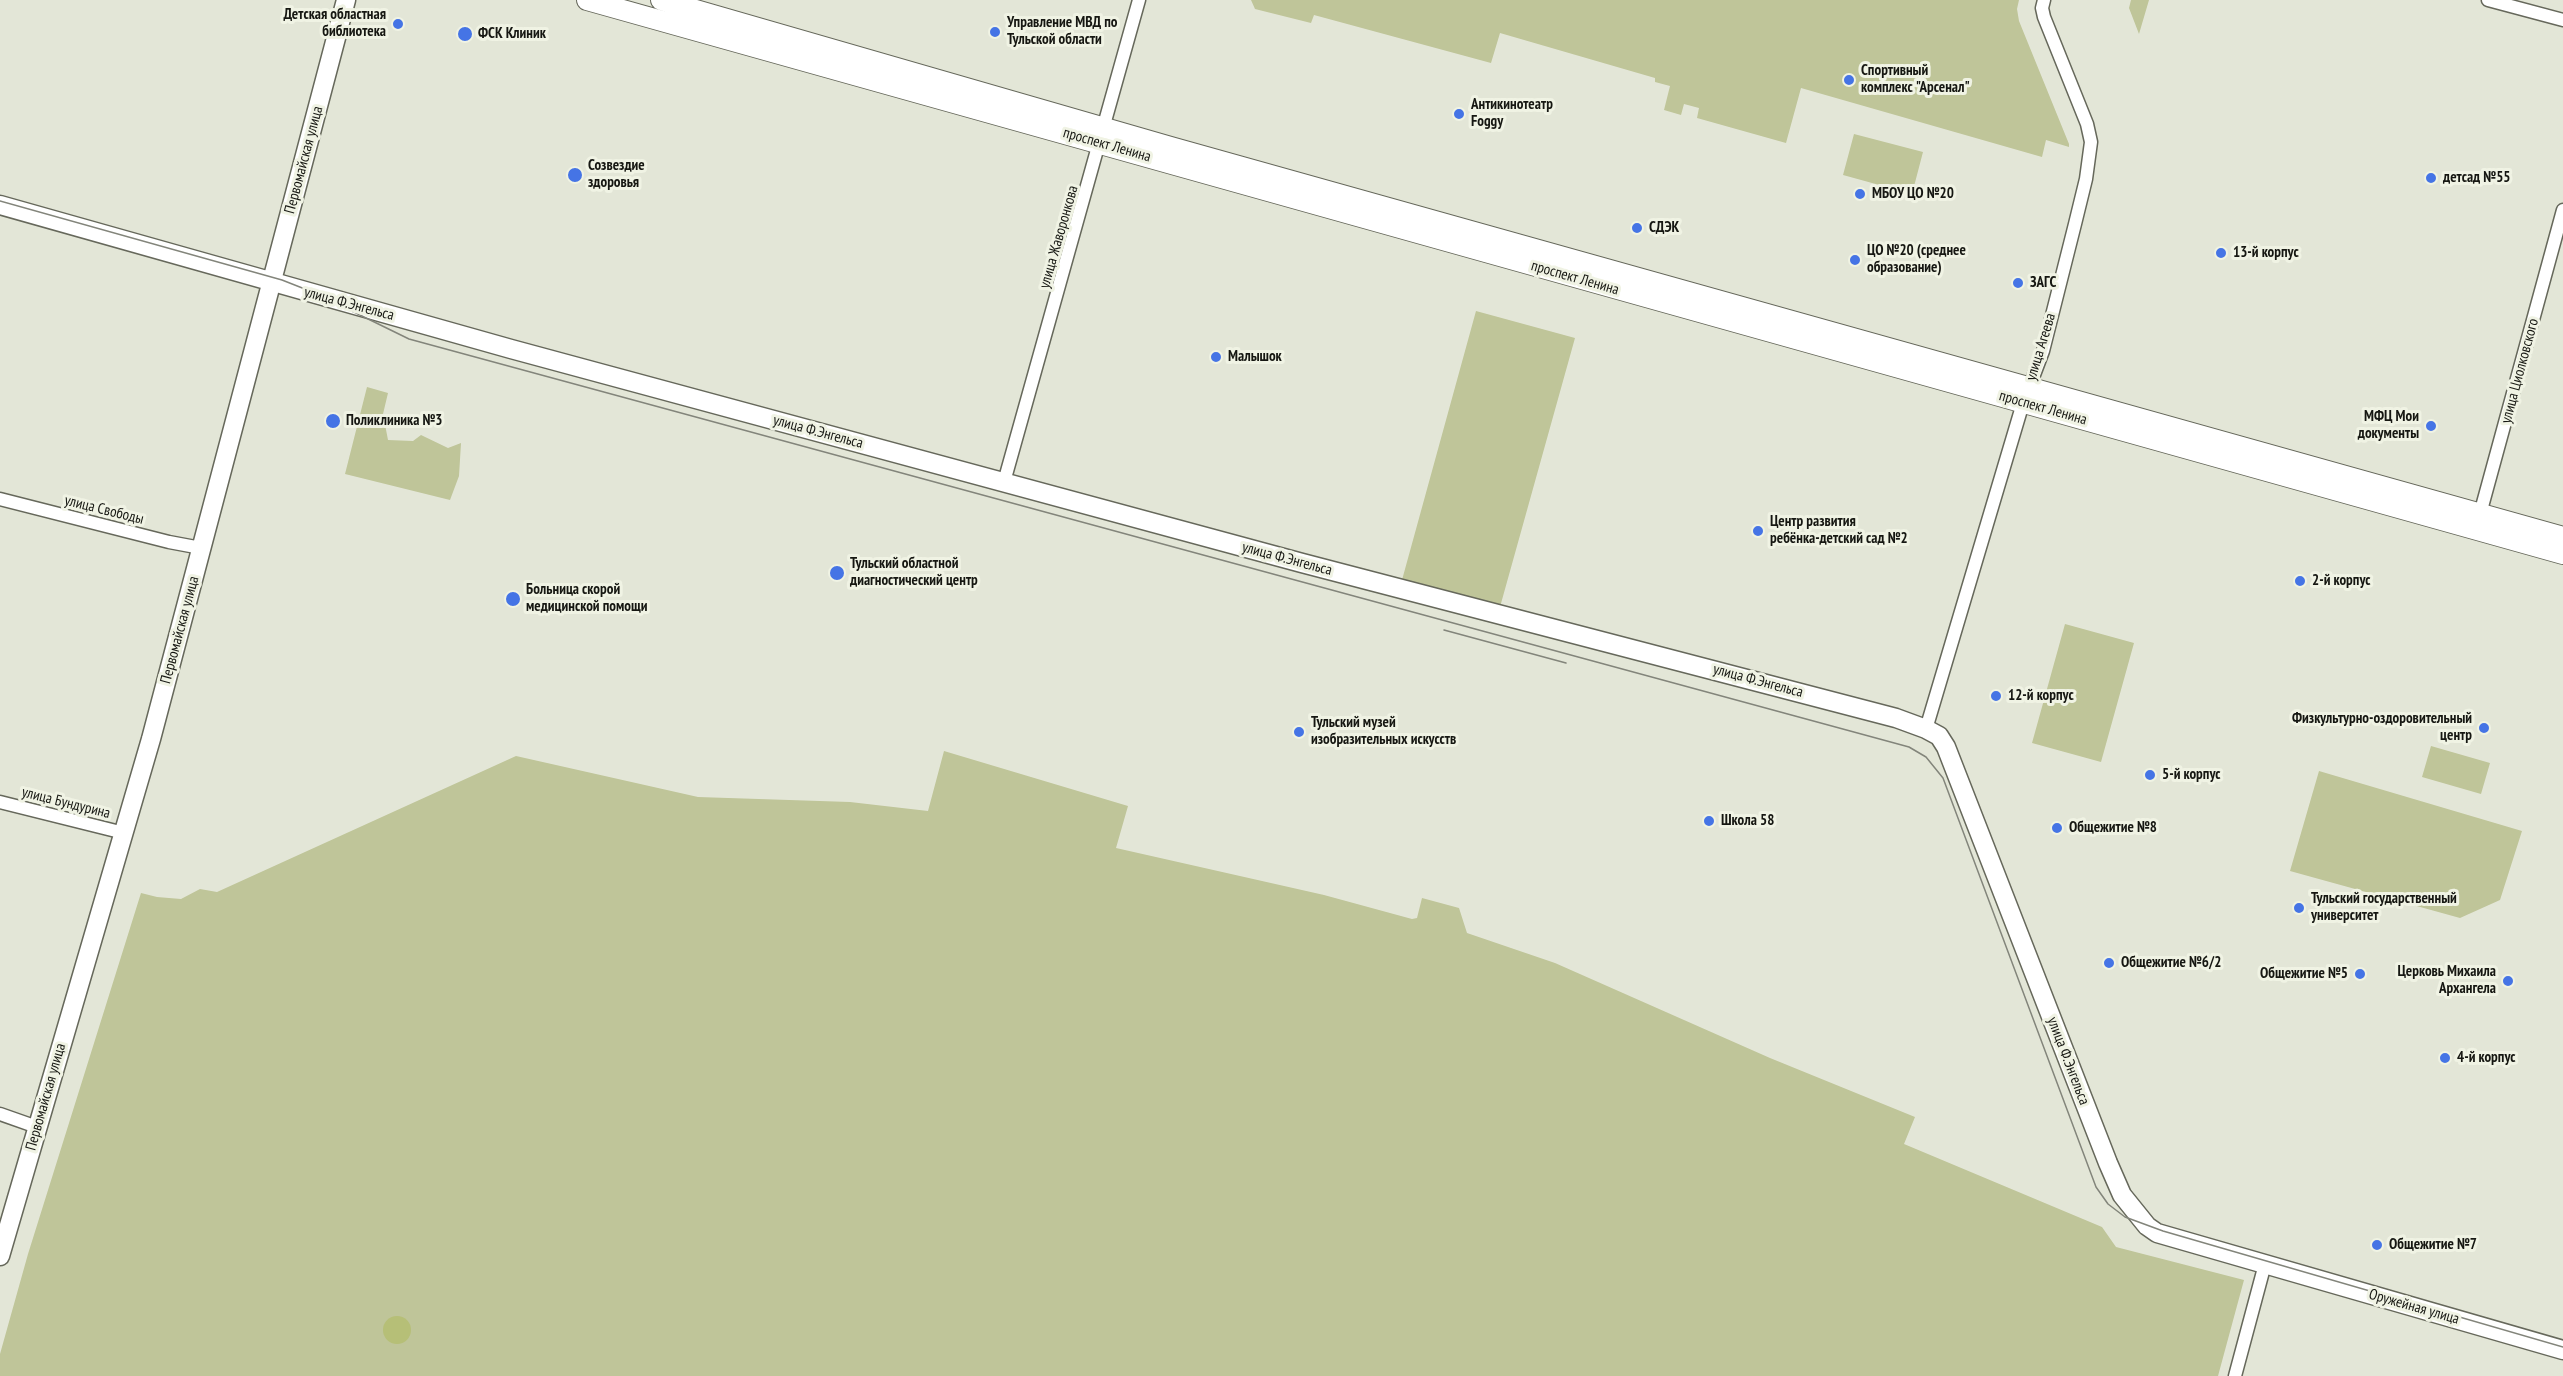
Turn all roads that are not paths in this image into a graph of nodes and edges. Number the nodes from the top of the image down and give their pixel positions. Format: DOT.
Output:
graph roads {
  1 [pos="346,0"];
  2 [pos="586,0"];
  3 [pos="661,0"];
  4 [pos="1139,0"];
  5 [pos="2044,0"];
  6 [pos="2488,0"];
  7 [pos="2563,20"];
  8 [pos="1103,135"];
  9 [pos="0,205"];
  10 [pos="2563,210"];
  11 [pos="272,281"];
  12 [pos="2026,396"];
  13 [pos="1004,482"];
  14 [pos="0,499"];
  15 [pos="2477,522"];
  16 [pos="2563,537"];
  17 [pos="201,548"];
  18 [pos="2563,554"];
  19 [pos="1926,729"];
  20 [pos="0,802"];
  21 [pos="124,833"];
  22 [pos="0,1114"];
  23 [pos="37,1127"];
  24 [pos="0,1256"];
  25 [pos="2265,1264"];
  26 [pos="2563,1350"];
  27 [pos="2235,1376"];
  1 -- 11 [label="street, Первомайская улица"];
  2 -- 8 [label="main road, проспект Ленина"];
  3 -- 8 [label="main road, проспект Ленина"];
  4 -- 8 [label="street, улица Жаворонкова"];
  5 -- 12 [label="street, улица Агеева"];
  6 -- 7 [label="street"];
  8 -- 12 [label="main road, проспект Ленина"];
  8 -- 13 [label="street, улица Жаворонкова"];
  9 -- 11 [label="street, улица Ф.Энгельса"];
  10 -- 15 [label="street, улица Циолковского"];
  11 -- 13 [label="street, улица Ф.Энгельса"];
  11 -- 17 [label="street, Первомайская улица"];
  12 -- 15 [label="main road, проспект Ленина"];
  12 -- 19 [label="street, улица Агеева"];
  13 -- 19 [label="street, улица Ф.Энгельса"];
  14 -- 17 [label="street, улица Свободы"];
  15 -- 16 [label="main road, проспект Ленина"];
  15 -- 18 [label="main road, проспект Ленина"];
  17 -- 21 [label="street, Первомайская улица"];
  19 -- 25 [label="street, улица Ф.Энгельса"];
  20 -- 21 [label="street, улица Бундурина"];
  21 -- 23 [label="street, Первомайская улица"];
  22 -- 23 [label="street"];
  23 -- 24 [label="street, Первомайская улица"];
  25 -- 26 [label="street, Оружейная улица"];
  25 -- 27 [label="street"];
}
